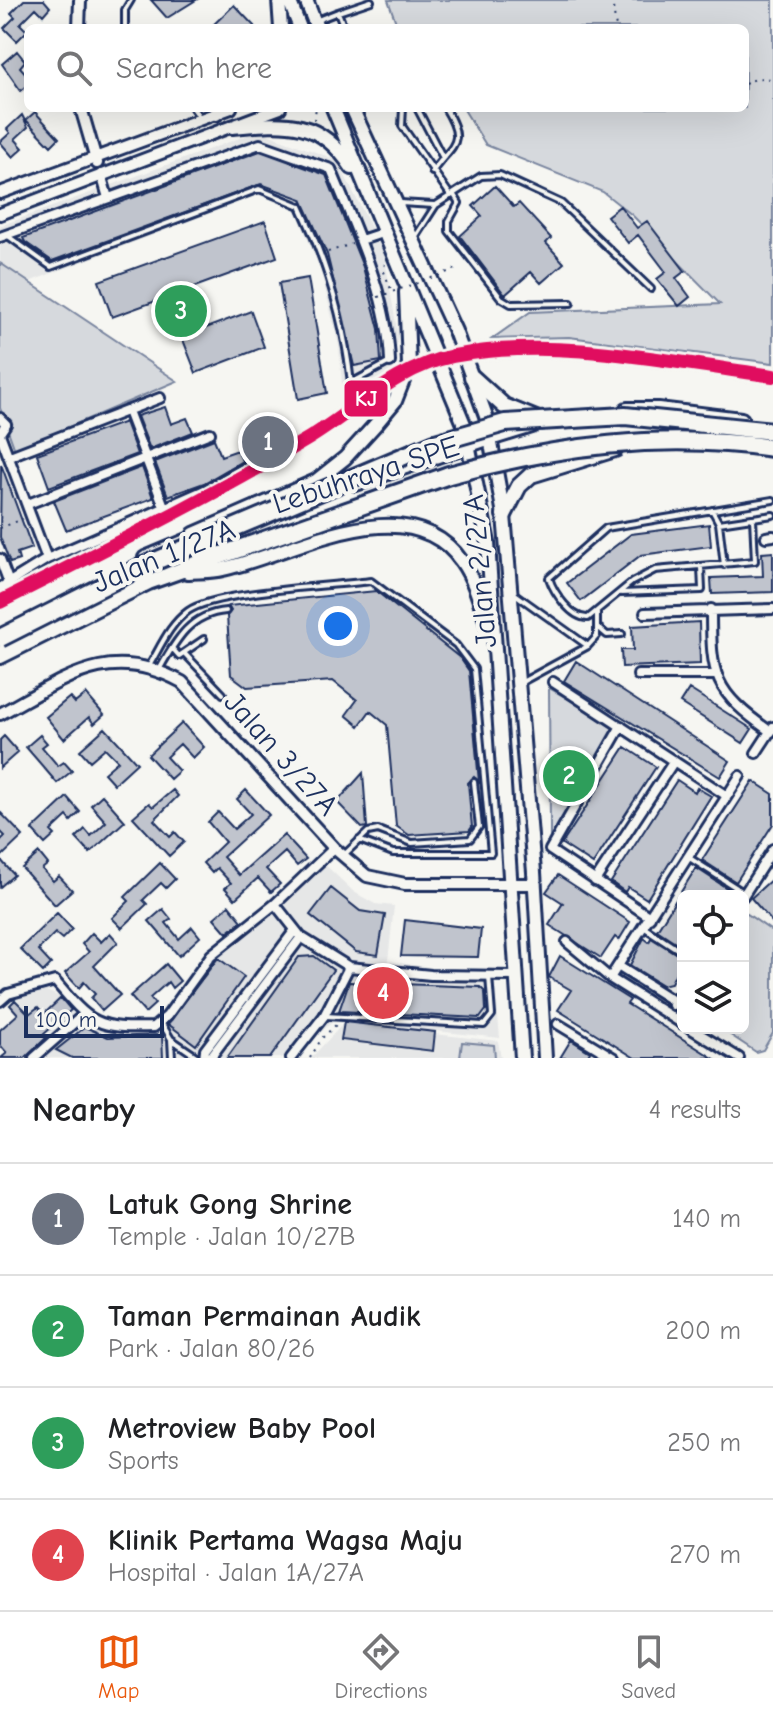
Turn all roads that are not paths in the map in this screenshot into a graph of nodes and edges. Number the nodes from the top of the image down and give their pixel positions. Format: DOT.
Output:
graph roads {
  1 [pos="80,0"];
  2 [pos="131,0"];
  3 [pos="279,0"];
  4 [pos="289,0"];
  5 [pos="306,0"];
  6 [pos="371,1"];
  7 [pos="338,12"];
  8 [pos="79,24"];
  9 [pos="125,24"];
  10 [pos="281,24"];
  11 [pos="298,24"];
  12 [pos="316,24"];
  13 [pos="342,24"];
  14 [pos="82,112"];
  15 [pos="196,112"];
  16 [pos="218,112"];
  17 [pos="270,112"];
  18 [pos="335,112"];
  19 [pos="354,112"];
  20 [pos="402,112"];
  21 [pos="419,112"];
  22 [pos="447,112"];
  23 [pos="201,120"];
  24 [pos="232,127"];
  25 [pos="443,158"];
  26 [pos="96,160"];
  27 [pos="432,172"];
  28 [pos="101,174"];
  29 [pos="0,193"];
  30 [pos="368,195"];
  31 [pos="452,195"];
  32 [pos="108,198"];
  33 [pos="395,199"];
  34 [pos="436,205"];
  35 [pos="0,214"];
  36 [pos="385,232"];
  37 [pos="3,236"];
  38 [pos="361,240"];
  39 [pos="414,240"];
  40 [pos="405,275"];
  41 [pos="651,289"];
  42 [pos="571,303"];
  43 [pos="390,362"];
  44 [pos="472,377"];
  45 [pos="160,398"];
  46 [pos="128,411"];
  47 [pos="0,418"];
  48 [pos="541,422"];
  49 [pos="773,424"];
  50 [pos="773,431"];
  51 [pos="210,433"];
  52 [pos="1,434"];
  53 [pos="662,435"];
  54 [pos="490,438"];
  55 [pos="469,445"];
  56 [pos="773,450"];
  57 [pos="448,452"];
  58 [pos="10,456"];
  59 [pos="145,457"];
  60 [pos="495,463"];
  61 [pos="252,464"];
  62 [pos="475,469"];
  63 [pos="453,476"];
  64 [pos="773,500"];
  65 [pos="28,504"];
  66 [pos="165,509"];
  67 [pos="711,509"];
  68 [pos="504,515"];
  69 [pos="773,515"];
  70 [pos="753,518"];
  71 [pos="719,523"];
  72 [pos="177,543"];
  73 [pos="0,559"];
  74 [pos="47,559"];
  75 [pos="724,565"];
  76 [pos="701,567"];
  77 [pos="187,572"];
  78 [pos="9,583"];
  79 [pos="0,588"];
  80 [pos="510,591"];
  81 [pos="618,593"];
  82 [pos="711,609"];
  83 [pos="773,609"];
  84 [pos="226,611"];
  85 [pos="597,611"];
  86 [pos="645,613"];
  87 [pos="599,627"];
  88 [pos="622,634"];
  89 [pos="0,636"];
  90 [pos="204,639"];
  91 [pos="494,644"];
  92 [pos="588,646"];
  93 [pos="172,648"];
  94 [pos="185,654"];
  95 [pos="0,655"];
  96 [pos="0,662"];
  97 [pos="154,668"];
  98 [pos="638,675"];
  99 [pos="714,675"];
  100 [pos="553,682"];
  101 [pos="517,686"];
  102 [pos="223,694"];
  103 [pos="0,714"];
  104 [pos="621,726"];
  105 [pos="772,729"];
  106 [pos="756,753"];
  107 [pos="674,761"];
  108 [pos="740,776"];
  109 [pos="474,782"];
  110 [pos="727,796"];
  111 [pos="359,840"];
  112 [pos="773,849"];
  113 [pos="338,852"];
  114 [pos="688,857"];
  115 [pos="595,881"];
  116 [pos="532,884"];
  117 [pos="509,885"];
  118 [pos="737,890"];
  119 [pos="747,890"];
  120 [pos="275,904"];
  121 [pos="650,917"];
  122 [pos="643,927"];
  123 [pos="298,933"];
  124 [pos="567,942"];
  125 [pos="677,949"];
  126 [pos="618,966"];
  127 [pos="349,967"];
  128 [pos="489,976"];
  129 [pos="515,976"];
  130 [pos="610,978"];
  131 [pos="677,999"];
  132 [pos="0,1001"];
  133 [pos="675,1002"];
  134 [pos="667,1014"];
  135 [pos="83,1015"];
  136 [pos="324,1016"];
  137 [pos="677,1020"];
  138 [pos="160,1022"];
  139 [pos="558,1024"];
  140 [pos="700,1034"];
  141 [pos="171,1039"];
  142 [pos="39,1057"];
  143 [pos="172,1058"];
  144 [pos="204,1058"];
  145 [pos="291,1058"];
  146 [pos="522,1058"];
  147 [pos="545,1058"];
  148 [pos="614,1058"];
  149 [pos="739,1058"];
  1 -- 8 [label="street"];
  2 -- 9 [label="lane"];
  3 -- 10 [label="main road"];
  4 -- 11 [label="main road"];
  5 -- 12 [label="main road"];
  6 -- 7 [label="lane"];
  7 -- 12 [label="lane"];
  7 -- 13 [label="lane"];
  14 -- 26 [label="street"];
  15 -- 23 [label="lane"];
  16 -- 23 [label="street"];
  17 -- 24 [label="street"];
  18 -- 30 [label="main road, Jalan 2/27A"];
  19 -- 33 [label="main road, Jalan 2/27A"];
  20 -- 27 [label="lane"];
  21 -- 25 [label="lane"];
  22 -- 25 [label="lane"];
  23 -- 26 [label="street"];
  24 -- 28 [label="street"];
  24 -- 30 [label="main road"];
  25 -- 27 [label="lane"];
  26 -- 28 [label="street"];
  26 -- 29 [label="street"];
  27 -- 31 [label="lane"];
  28 -- 32 [label="street"];
  28 -- 35 [label="street"];
  30 -- 36 [label="main road, Jalan 2/27A"];
  31 -- 34 [label="lane"];
  31 -- 41 [label="lane"];
  31 -- 42 [label="lane"];
  32 -- 37 [label="street"];
  32 -- 38 [label="street"];
  33 -- 34 [label="lane"];
  33 -- 39 [label="main road, Jalan 2/27A"];
  34 -- 39 [label="lane"];
  36 -- 38 [label="street"];
  36 -- 40 [label="main road, Jalan 2/27A"];
  37 -- 43 [label="lane"];
  38 -- 43 [label="street"];
  39 -- 44 [label="main road, Jalan 2/27A"];
  40 -- 55 [label="main road, Jalan 2/27A"];
  40 -- 72 [label="main road"];
  44 -- 48 [label="main road"];
  44 -- 54 [label="main road, Jalan 2/27A"];
  45 -- 46 [label="street"];
  46 -- 58 [label="street"];
  46 -- 59 [label="street"];
  47 -- 52 [label="street"];
  48 -- 49 [label="main road, Jalan 1/27A"];
  48 -- 54 [label="main road, Jalan 1/27A"];
  50 -- 89 [label="highway, Lebuhraya SPE, bridge"];
  51 -- 59 [label="street"];
  52 -- 58 [label="street"];
  53 -- 56 [label="main road, Jalan 1/27A"];
  53 -- 60 [label="main road, Jalan 1/27A"];
  53 -- 68 [label="main road"];
  54 -- 55 [label="main road, Jalan 1/27A"];
  54 -- 60 [label="main road, Jalan 2/27A"];
  55 -- 57 [label="main road, Jalan 1/27A"];
  55 -- 62 [label="main road, Jalan 2/27A"];
  56 -- 95 [label="highway, Lebuhraya SPE, bridge"];
  57 -- 63 [label="main road"];
  57 -- 72 [label="main road, Jalan 1/27A"];
  58 -- 65 [label="street"];
  59 -- 65 [label="street"];
  59 -- 66 [label="street"];
  60 -- 62 [label="main road, Jalan 1/27A"];
  60 -- 68 [label="main road, Jalan 2/27A"];
  61 -- 66 [label="street"];
  62 -- 63 [label="main road, Jalan 1/27A"];
  62 -- 91 [label="main road, Jalan 2/27A"];
  63 -- 77 [label="main road, Jalan 1/27A"];
  64 -- 67 [label="lane"];
  65 -- 74 [label="street"];
  66 -- 74 [label="street"];
  67 -- 71 [label="lane"];
  67 -- 85 [label="lane"];
  68 -- 80 [label="main road, Jalan 2/27A"];
  69 -- 70 [label="lane"];
  70 -- 71 [label="lane"];
  70 -- 75 [label="lane"];
  71 -- 75 [label="lane"];
  72 -- 89 [label="main road, Jalan 1/27A"];
  73 -- 78 [label="street"];
  74 -- 78 [label="street"];
  75 -- 76 [label="lane"];
  76 -- 81 [label="lane"];
  76 -- 81 [label="lane"];
  77 -- 91 [label="main road"];
  77 -- 96 [label="main road, Jalan 1/27A"];
  78 -- 79 [label="street"];
  80 -- 92 [label="lane"];
  80 -- 101 [label="main road, Jalan 2/27A"];
  81 -- 85 [label="lane"];
  82 -- 83 [label="street"];
  82 -- 86 [label="street"];
  82 -- 99 [label="street"];
  84 -- 93 [label="lane"];
  85 -- 87 [label="lane"];
  87 -- 88 [label="lane"];
  87 -- 92 [label="lane"];
  90 -- 94 [label="lane"];
  91 -- 117 [label="main road, Jalan 2/27A"];
  92 -- 101 [label="lane"];
  93 -- 94 [label="lane"];
  93 -- 97 [label="lane"];
  94 -- 102 [label="lane"];
  97 -- 103 [label="street"];
  97 -- 111 [label="lane"];
  97 -- 113 [label="street, Jalan 3/27A"];
  98 -- 99 [label="street"];
  99 -- 105 [label="street"];
  100 -- 104 [label="street"];
  101 -- 116 [label="main road, Jalan 2/27A"];
  104 -- 107 [label="street"];
  104 -- 115 [label="street"];
  105 -- 106 [label="street"];
  107 -- 110 [label="street"];
  107 -- 115 [label="street"];
  108 -- 110 [label="street"];
  109 -- 111 [label="lane"];
  110 -- 114 [label="street"];
  111 -- 113 [label="lane"];
  112 -- 119 [label="street"];
  113 -- 117 [label="street, Jalan 3/27A"];
  113 -- 120 [label="street"];
  114 -- 118 [label="lane"];
  114 -- 121 [label="street"];
  115 -- 121 [label="street"];
  116 -- 117 [label="street, Jalan 3/27A"];
  116 -- 147 [label="main road, Jalan 2/27A"];
  117 -- 129 [label="main road, Jalan 2/27A"];
  120 -- 123 [label="street"];
  120 -- 138 [label="street"];
  121 -- 122 [label="street"];
  122 -- 125 [label="lane"];
  122 -- 126 [label="street"];
  123 -- 127 [label="street"];
  123 -- 144 [label="street"];
  124 -- 130 [label="street"];
  126 -- 130 [label="street"];
  126 -- 133 [label="street"];
  127 -- 128 [label="street"];
  127 -- 136 [label="street"];
  128 -- 129 [label="street"];
  128 -- 136 [label="lane"];
  129 -- 146 [label="main road, Jalan 2/27A"];
  130 -- 134 [label="street"];
  131 -- 133 [label="street"];
  132 -- 135 [label="street"];
  133 -- 134 [label="street"];
  134 -- 137 [label="street"];
  135 -- 138 [label="street"];
  135 -- 142 [label="street"];
  136 -- 145 [label="street"];
  138 -- 141 [label="lane"];
  139 -- 148 [label="street"];
  140 -- 149 [label="street"];
  141 -- 143 [label="lane"];
  141 -- 144 [label="lane"];
}
